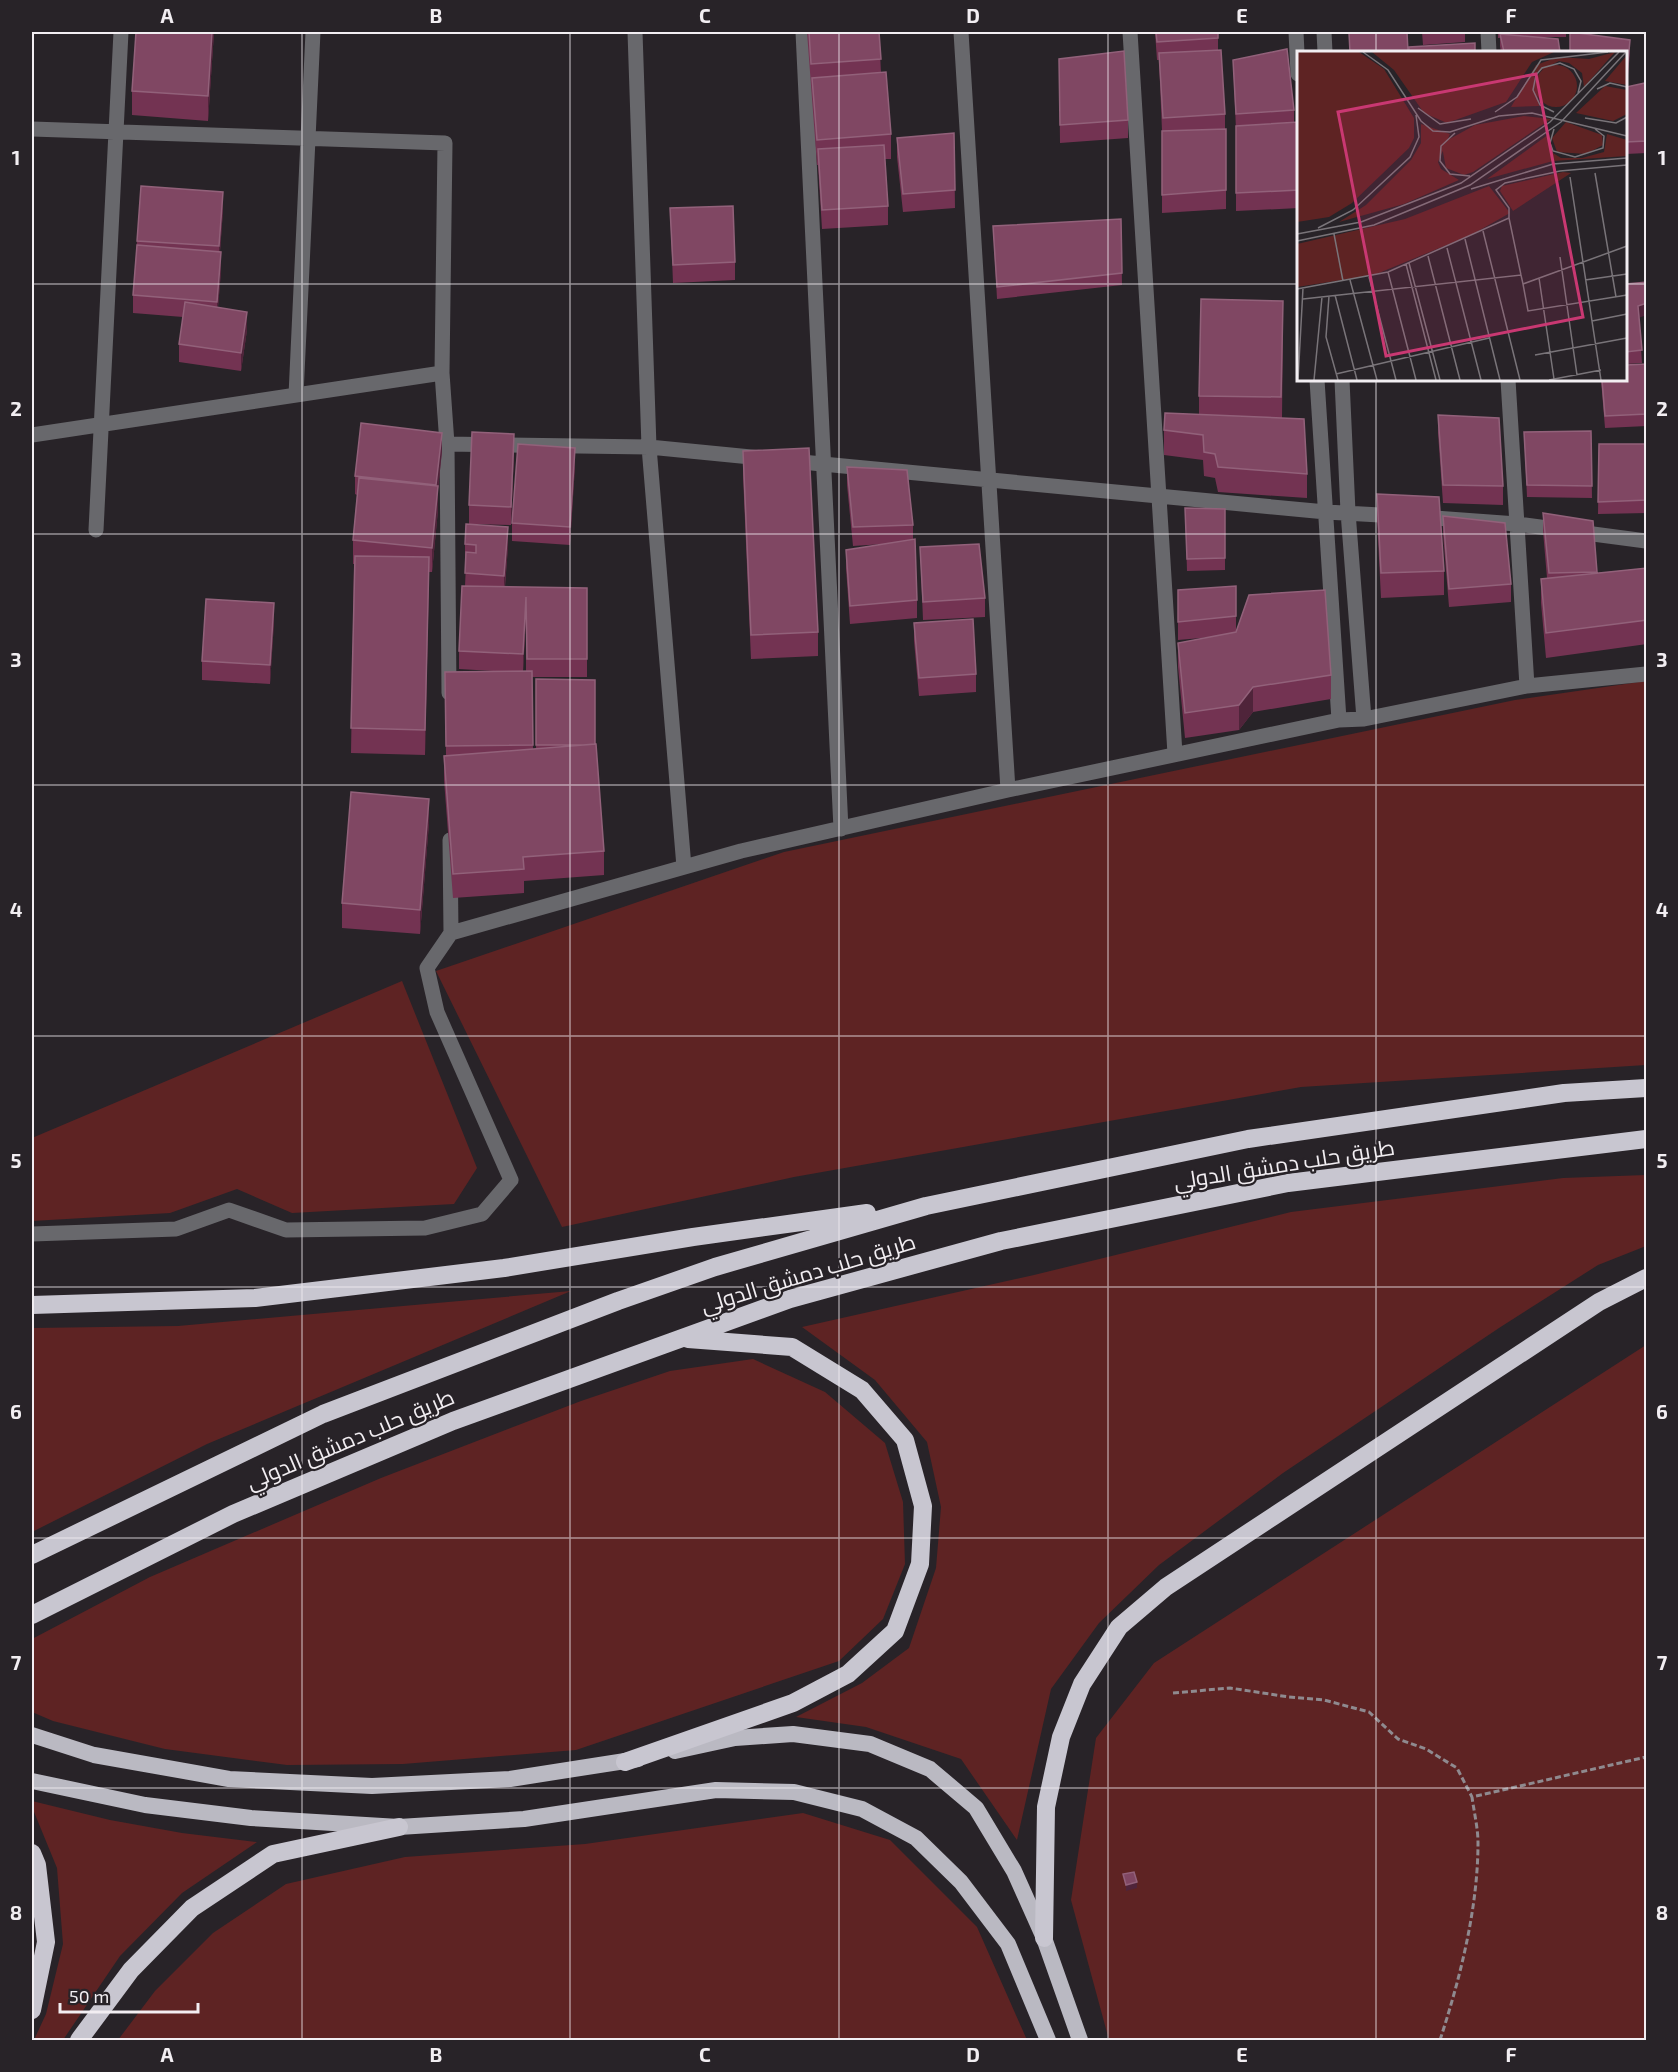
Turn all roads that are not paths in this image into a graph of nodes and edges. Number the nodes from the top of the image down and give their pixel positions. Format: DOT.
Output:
graph roads {
  1 [pos="121,32"];
  2 [pos="313,32"];
  3 [pos="635,32"];
  4 [pos="803,32"];
  5 [pos="961,32"];
  6 [pos="1130,32"];
  7 [pos="1296,32"];
  8 [pos="1324,32"];
  9 [pos="1488,32"];
  10 [pos="1297,51"];
  11 [pos="1325,51"];
  12 [pos="1489,51"];
  13 [pos="32,129"];
  14 [pos="116,132"];
  15 [pos="308,139"];
  16 [pos="442,373"];
  17 [pos="1317,381"];
  18 [pos="1341,381"];
  19 [pos="1508,381"];
  20 [pos="296,395"];
  21 [pos="101,424"];
  22 [pos="32,435"];
  23 [pos="447,444"];
  24 [pos="649,447"];
  25 [pos="823,465"];
  26 [pos="988,480"];
  27 [pos="1159,496"];
  28 [pos="1326,512"];
  29 [pos="1348,512"];
  30 [pos="1517,524"];
  31 [pos="96,530"];
  32 [pos="1647,541"];
  33 [pos="1647,674"];
  34 [pos="1527,686"];
  35 [pos="449,706"];
  36 [pos="1364,719"];
  37 [pos="1339,720"];
  38 [pos="1175,754"];
  39 [pos="1008,790"];
  40 [pos="450,825"];
  41 [pos="841,829"];
  42 [pos="684,867"];
  43 [pos="451,933"];
  44 [pos="1647,1088"];
  45 [pos="1647,1139"];
  46 [pos="926,1206"];
  47 [pos="32,1234"];
  48 [pos="1647,1278"];
  49 [pos="32,1305"];
  50 [pos="680,1339"];
  51 [pos="32,1555"];
  52 [pos="32,1615"];
  53 [pos="32,1735"];
  54 [pos="625,1762"];
  55 [pos="32,1781"];
  56 [pos="399,1827"];
  57 [pos="32,1853"];
  58 [pos="1044,1938"];
  59 [pos="32,2010"];
  60 [pos="79,2040"];
  61 [pos="1048,2040"];
  62 [pos="1080,2040"];
  1 -- 14 [label="street"];
  2 -- 15 [label="street"];
  3 -- 24 [label="street"];
  4 -- 25 [label="street"];
  5 -- 26 [label="street"];
  6 -- 27 [label="street"];
  7 -- 10 [label="street"];
  8 -- 11 [label="street"];
  9 -- 12 [label="street"];
  13 -- 14 [label="street"];
  14 -- 15 [label="street"];
  14 -- 21 [label="street"];
  15 -- 16 [label="street"];
  15 -- 20 [label="street"];
  16 -- 20 [label="street"];
  16 -- 23 [label="street"];
  17 -- 28 [label="street"];
  18 -- 29 [label="street"];
  19 -- 30 [label="street"];
  20 -- 21 [label="street"];
  21 -- 22 [label="street"];
  21 -- 31 [label="street"];
  23 -- 24 [label="street"];
  23 -- 35 [label="street"];
  24 -- 25 [label="street"];
  24 -- 42 [label="street"];
  25 -- 26 [label="street"];
  25 -- 41 [label="street"];
  26 -- 27 [label="street"];
  26 -- 39 [label="street"];
  27 -- 28 [label="street"];
  27 -- 38 [label="street"];
  28 -- 29 [label="street"];
  28 -- 37 [label="street"];
  29 -- 30 [label="street"];
  29 -- 36 [label="street"];
  30 -- 32 [label="street"];
  30 -- 34 [label="street"];
  33 -- 34 [label="street"];
  34 -- 36 [label="street"];
  36 -- 37 [label="street"];
  37 -- 38 [label="street"];
  38 -- 39 [label="street"];
  39 -- 41 [label="street"];
  40 -- 43 [label="street"];
  41 -- 42 [label="street"];
  42 -- 43 [label="street"];
  43 -- 47 [label="street"];
  44 -- 46 [label="highway, طريق حلب دمشق الدولي"];
  45 -- 50 [label="highway, طريق حلب دمشق الدولي"];
  46 -- 49 [label="highway"];
  46 -- 51 [label="highway, طريق حلب دمشق الدولي"];
  48 -- 58 [label="highway"];
  50 -- 52 [label="highway, طريق حلب دمشق الدولي"];
  50 -- 54 [label="highway"];
  53 -- 54 [label="highway"];
  54 -- 58 [label="highway"];
  55 -- 56 [label="highway"];
  56 -- 60 [label="highway"];
  56 -- 61 [label="highway"];
  57 -- 59 [label="highway"];
  58 -- 62 [label="highway"];
}
